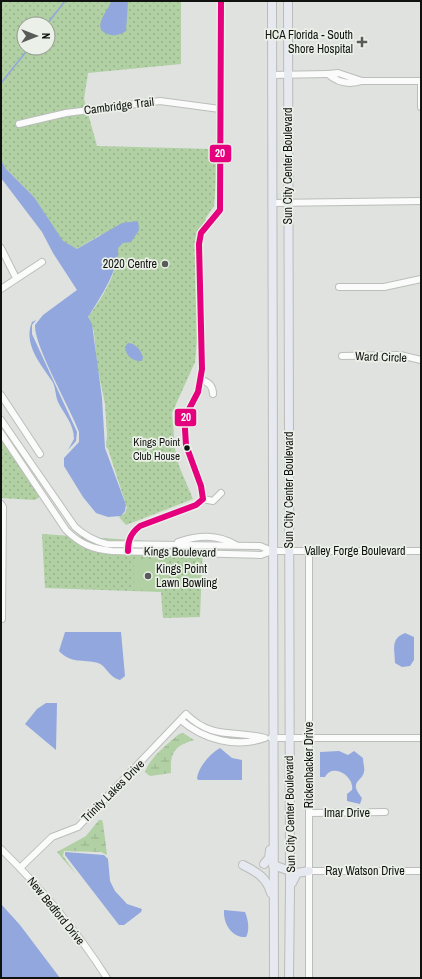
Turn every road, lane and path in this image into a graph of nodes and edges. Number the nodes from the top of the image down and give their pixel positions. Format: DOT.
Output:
graph roads {
  1 [pos="221,1"];
  2 [pos="272,1"];
  3 [pos="288,1"];
  4 [pos="272,75"];
  5 [pos="288,75"];
  6 [pos="421,81"];
  7 [pos="421,107"];
  8 [pos="220,109"];
  9 [pos="18,124"];
  10 [pos="421,201"];
  11 [pos="272,203"];
  12 [pos="288,203"];
  13 [pos="1,248"];
  14 [pos="42,262"];
  15 [pos="16,278"];
  16 [pos="421,279"];
  17 [pos="339,287"];
  18 [pos="1,289"];
  19 [pos="342,356"];
  20 [pos="421,360"];
  21 [pos="201,380"];
  22 [pos="213,394"];
  23 [pos="1,395"];
  24 [pos="1,420"];
  25 [pos="1,433"];
  26 [pos="40,454"];
  27 [pos="221,493"];
  28 [pos="203,499"];
  29 [pos="1,504"];
  30 [pos="128,544"];
  31 [pos="128,551"];
  32 [pos="272,551"];
  33 [pos="289,551"];
  34 [pos="309,551"];
  35 [pos="421,551"];
  36 [pos="2,619"];
  37 [pos="181,720"];
  38 [pos="265,738"];
  39 [pos="274,738"];
  40 [pos="289,738"];
  41 [pos="421,738"];
  42 [pos="309,739"];
  43 [pos="273,802"];
  44 [pos="385,812"];
  45 [pos="309,813"];
  46 [pos="1,849"];
  47 [pos="290,858"];
  48 [pos="264,864"];
  49 [pos="243,865"];
  50 [pos="273,865"];
  51 [pos="20,868"];
  52 [pos="290,871"];
  53 [pos="304,871"];
  54 [pos="421,871"];
  55 [pos="290,888"];
  56 [pos="273,905"];
  57 [pos="107,978"];
  58 [pos="274,978"];
  59 [pos="289,978"];
  60 [pos="309,978"];
  1 -- 8 [label="street"];
  2 -- 4 [label="main road, Sun City Center Boulevard"];
  3 -- 5 [label="main road, Sun City Center Boulevard"];
  4 -- 5 [label="street"];
  4 -- 11 [label="main road, Sun City Center Boulevard"];
  5 -- 6 [label="street"];
  5 -- 12 [label="main road, Sun City Center Boulevard"];
  6 -- 7 [label="street"];
  8 -- 9 [label="street, Cambridge Trail"];
  8 -- 21 [label="street"];
  10 -- 12 [label="street"];
  11 -- 12 [label="street"];
  11 -- 32 [label="main road, Sun City Center Boulevard"];
  12 -- 33 [label="main road, Sun City Center Boulevard"];
  13 -- 15 [label="street"];
  14 -- 15 [label="street"];
  15 -- 18 [label="street"];
  16 -- 17 [label="street"];
  19 -- 20 [label="street, Ward Circle"];
  21 -- 22 [label="street"];
  21 -- 28 [label="street"];
  23 -- 26 [label="street"];
  24 -- 30 [label="street, Kings Boulevard"];
  25 -- 31 [label="street, Kings Boulevard"];
  27 -- 28 [label="street"];
  28 -- 30 [label="street"];
  29 -- 36 [label="street"];
  30 -- 31 [label="street"];
  30 -- 32 [label="street, Kings Boulevard"];
  31 -- 32 [label="street, Kings Boulevard"];
  32 -- 33 [label="street, Kings Boulevard"];
  32 -- 39 [label="main road, Sun City Center Boulevard"];
  33 -- 34 [label="street, Valley Forge Boulevard"];
  33 -- 40 [label="main road, Sun City Center Boulevard"];
  34 -- 35 [label="street, Valley Forge Boulevard"];
  34 -- 42 [label="street, Rickenbacker Drive"];
  37 -- 38 [label="street, Trinity Lakes Drive"];
  37 -- 38 [label="street, Trinity Lakes Drive"];
  37 -- 51 [label="street, Trinity Lakes Drive"];
  38 -- 39 [label="street, Trinity Lakes Drive"];
  39 -- 40 [label="street, Trinity Lakes Drive"];
  39 -- 43 [label="main road, Sun City Center Boulevard"];
  40 -- 42 [label="street, Trinity Lakes Drive"];
  40 -- 47 [label="main road, Sun City Center Boulevard"];
  41 -- 42 [label="street, Trinity Lakes Drive"];
  42 -- 45 [label="street, Rickenbacker Drive"];
  43 -- 48 [label="main road"];
  43 -- 50 [label="main road, Sun City Center Boulevard"];
  44 -- 45 [label="street, Imar Drive"];
  45 -- 53 [label="street, Rickenbacker Drive"];
  46 -- 51 [label="street, New Bedford Drive"];
  47 -- 52 [label="main road, Sun City Center Boulevard"];
  47 -- 53 [label="main road"];
  49 -- 56 [label="main road"];
  50 -- 52 [label="main road"];
  50 -- 56 [label="main road, Sun City Center Boulevard"];
  51 -- 57 [label="street, New Bedford Drive"];
  52 -- 53 [label="main road"];
  52 -- 55 [label="main road, Sun City Center Boulevard"];
  53 -- 54 [label="street, Ray Watson Drive"];
  53 -- 55 [label="main road"];
  53 -- 60 [label="street, Rickenbacker Drive"];
  55 -- 59 [label="main road, Sun City Center Boulevard"];
  56 -- 58 [label="main road, Sun City Center Boulevard"];
}
